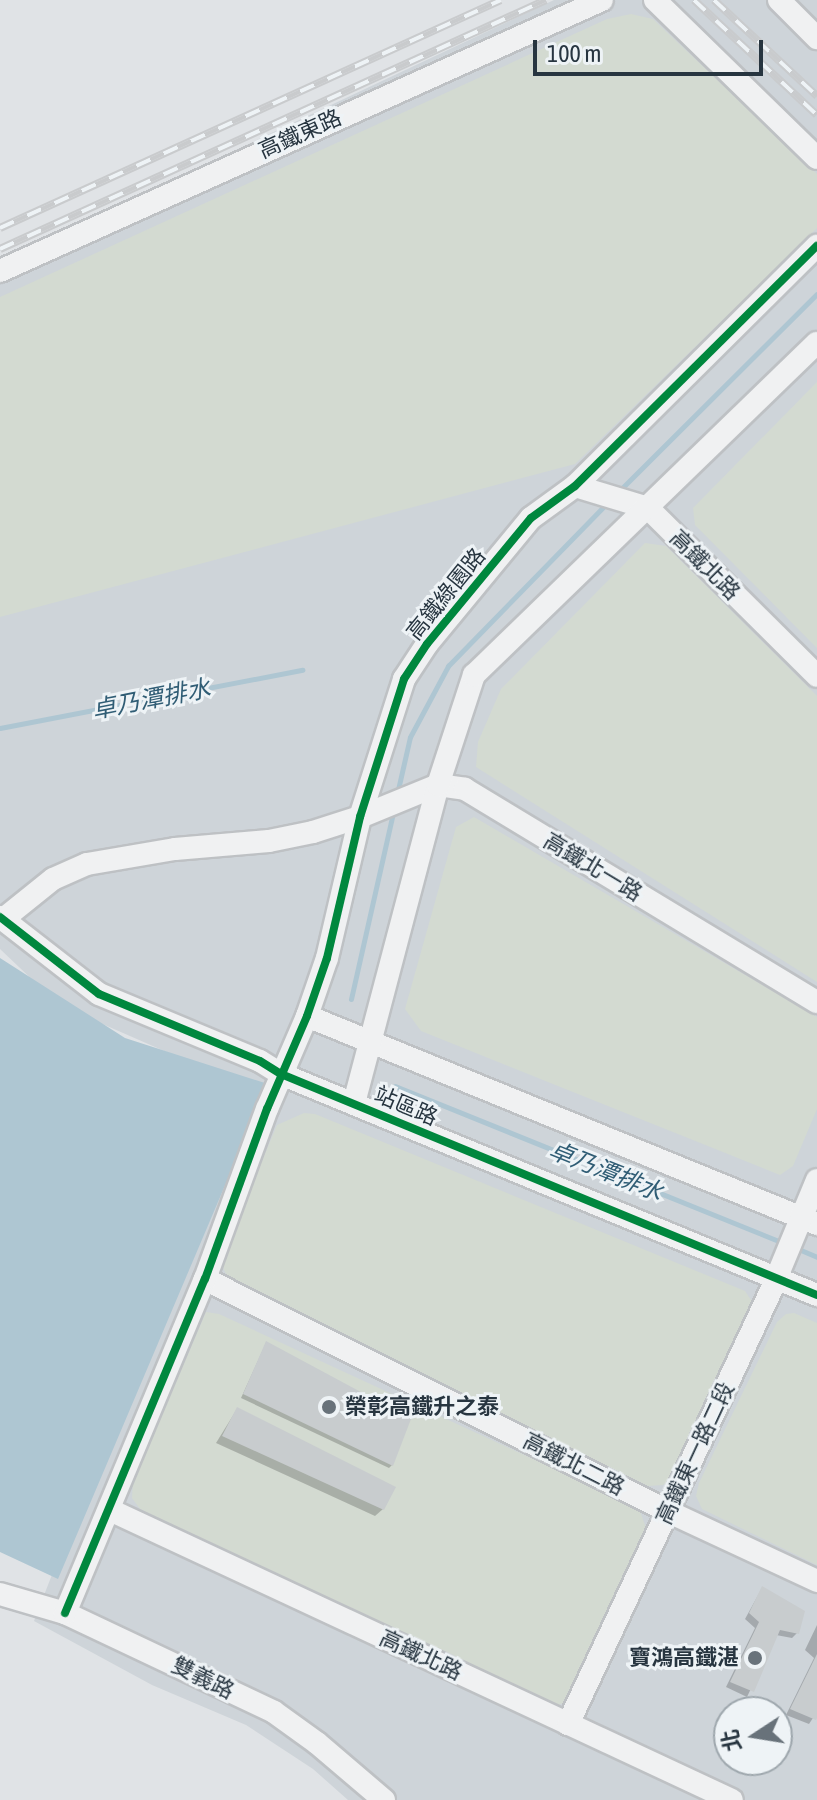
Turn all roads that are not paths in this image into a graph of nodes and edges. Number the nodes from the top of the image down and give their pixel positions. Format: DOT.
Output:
graph roads {
  1 [pos="602,0"];
  2 [pos="655,0"];
  3 [pos="779,0"];
  4 [pos="817,38"];
  5 [pos="817,158"];
  6 [pos="817,246"];
  7 [pos="0,271"];
  8 [pos="817,343"];
  9 [pos="575,486"];
  10 [pos="648,508"];
  11 [pos="817,676"];
  12 [pos="438,785"];
  13 [pos="360,817"];
  14 [pos="1,919"];
  15 [pos="817,1002"];
  16 [pos="307,1016"];
  17 [pos="372,1039"];
  18 [pos="281,1074"];
  19 [pos="354,1103"];
  20 [pos="817,1180"];
  21 [pos="809,1220"];
  22 [pos="205,1279"];
  23 [pos="776,1279"];
  24 [pos="817,1295"];
  25 [pos="110,1510"];
  26 [pos="667,1511"];
  27 [pos="817,1581"];
  28 [pos="0,1594"];
  29 [pos="65,1613"];
  30 [pos="568,1724"];
  31 [pos="384,1800"];
  32 [pos="732,1800"];
  1 -- 7 [label="street, 高鐵東路"];
  2 -- 5 [label="street"];
  3 -- 4 [label="street"];
  6 -- 9 [label="street, 高鐵綠園路"];
  8 -- 10 [label="street"];
  9 -- 10 [label="street, 高鐵北路"];
  9 -- 13 [label="street, 高鐵綠園路"];
  10 -- 11 [label="street, 高鐵北路"];
  10 -- 12 [label="street"];
  12 -- 13 [label="street"];
  12 -- 15 [label="street, 高鐵北一路"];
  12 -- 17 [label="street"];
  13 -- 14 [label="street"];
  13 -- 16 [label="street, 高鐵綠園路"];
  14 -- 18 [label="street, 站區路"];
  16 -- 17 [label="street"];
  16 -- 18 [label="street, 高鐵綠園路"];
  17 -- 19 [label="street"];
  17 -- 21 [label="street"];
  18 -- 19 [label="street, 站區路"];
  18 -- 22 [label="street, 高鐵綠園路"];
  19 -- 23 [label="street, 站區路"];
  20 -- 21 [label="street, 高鐵東一路二段"];
  21 -- 23 [label="street, 高鐵東一路二段"];
  22 -- 25 [label="street, 高鐵綠園路"];
  22 -- 26 [label="street, 高鐵北二路"];
  23 -- 24 [label="street, 站區路"];
  23 -- 26 [label="street, 高鐵東一路二段"];
  25 -- 29 [label="street, 高鐵綠園路"];
  25 -- 30 [label="street, 高鐵北路"];
  26 -- 27 [label="street, 高鐵北二路"];
  26 -- 30 [label="street, 高鐵東一路二段"];
  28 -- 29 [label="street, 雙義路"];
  29 -- 31 [label="street, 雙義路"];
  30 -- 32 [label="street, 高鐵北路"];
}
